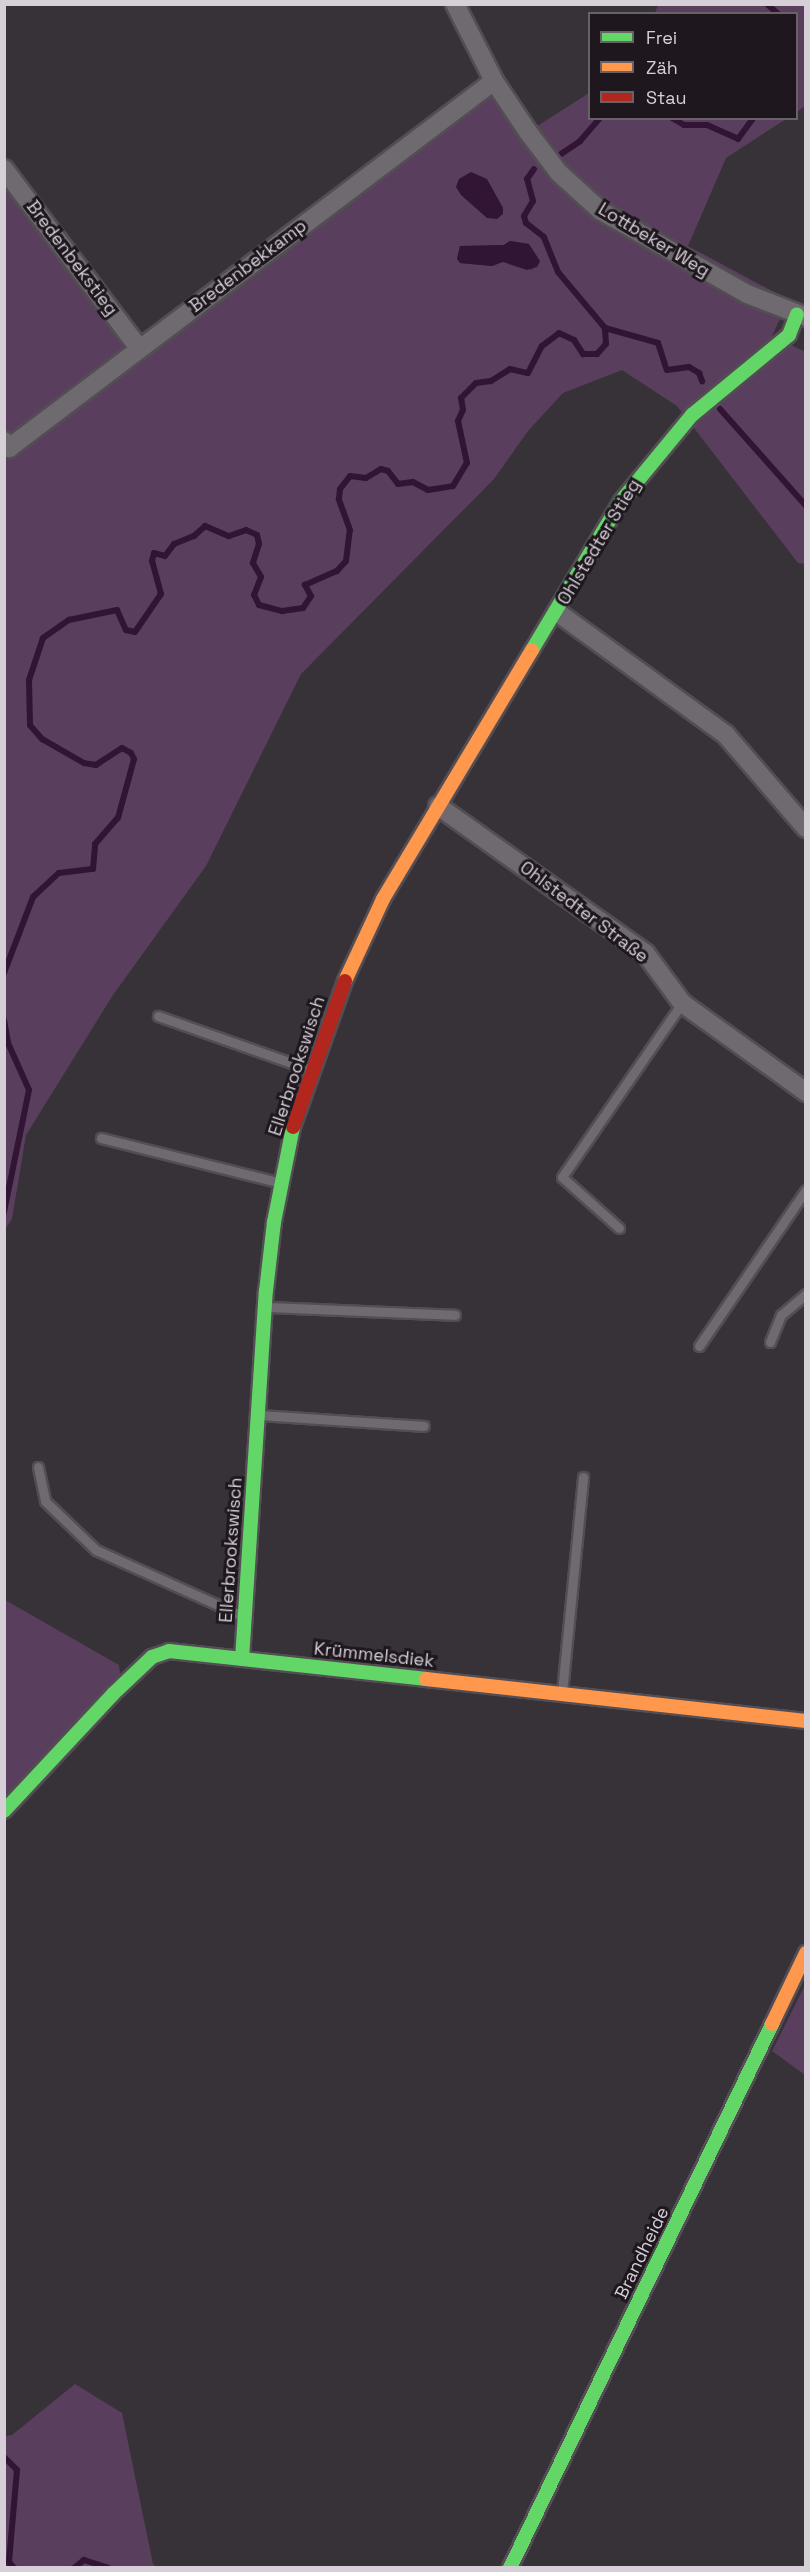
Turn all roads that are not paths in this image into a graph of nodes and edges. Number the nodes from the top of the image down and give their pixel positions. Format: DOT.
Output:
graph roads {
  1 [pos="455,4"];
  2 [pos="494,81"];
  3 [pos="4,169"];
  4 [pos="801,316"];
  5 [pos="139,348"];
  6 [pos="4,441"];
  7 [pos="557,612"];
  8 [pos="438,806"];
  9 [pos="806,828"];
  10 [pos="682,1003"];
  11 [pos="158,1016"];
  12 [pos="311,1070"];
  13 [pos="806,1092"];
  14 [pos="101,1138"];
  15 [pos="281,1183"];
  16 [pos="806,1190"];
  17 [pos="619,1228"];
  18 [pos="806,1294"];
  19 [pos="264,1307"];
  20 [pos="455,1315"];
  21 [pos="770,1342"];
  22 [pos="699,1346"];
  23 [pos="258,1414"];
  24 [pos="424,1426"];
  25 [pos="38,1467"];
  26 [pos="583,1477"];
  27 [pos="245,1617"];
  28 [pos="242,1659"];
  29 [pos="562,1694"];
  30 [pos="806,1721"];
  31 [pos="4,1811"];
  32 [pos="806,1953"];
  33 [pos="510,2568"];
  1 -- 2 [label="street, Lottbeker Weg"];
  2 -- 4 [label="street, Lottbeker Weg"];
  2 -- 5 [label="street, Bredenbekkamp"];
  3 -- 5 [label="street, Bredenbekstieg"];
  4 -- 7 [label="street, Ohlstedter Stieg"];
  5 -- 6 [label="street, Bredenbekkamp"];
  7 -- 8 [label="street, Ellerbrookswisch"];
  7 -- 9 [label="street, Ohlstedter Stieg"];
  8 -- 10 [label="street, Ohlstedter Straße"];
  8 -- 12 [label="street, Ellerbrookswisch"];
  10 -- 13 [label="street, Ohlstedter Straße"];
  10 -- 17 [label="lane"];
  11 -- 12 [label="lane"];
  12 -- 15 [label="street, Ellerbrookswisch"];
  14 -- 15 [label="lane"];
  15 -- 19 [label="street, Ellerbrookswisch"];
  16 -- 22 [label="lane"];
  18 -- 21 [label="lane"];
  19 -- 20 [label="lane"];
  19 -- 23 [label="street, Ellerbrookswisch"];
  23 -- 24 [label="lane"];
  23 -- 27 [label="street, Ellerbrookswisch"];
  25 -- 27 [label="lane"];
  26 -- 29 [label="lane"];
  27 -- 28 [label="street, Ellerbrookswisch"];
  28 -- 29 [label="street, Krümmelsdiek"];
  28 -- 31 [label="street, Krümmelsdiek"];
  29 -- 30 [label="street, Krümmelsdiek"];
  32 -- 33 [label="street, Brandheide"];
}
